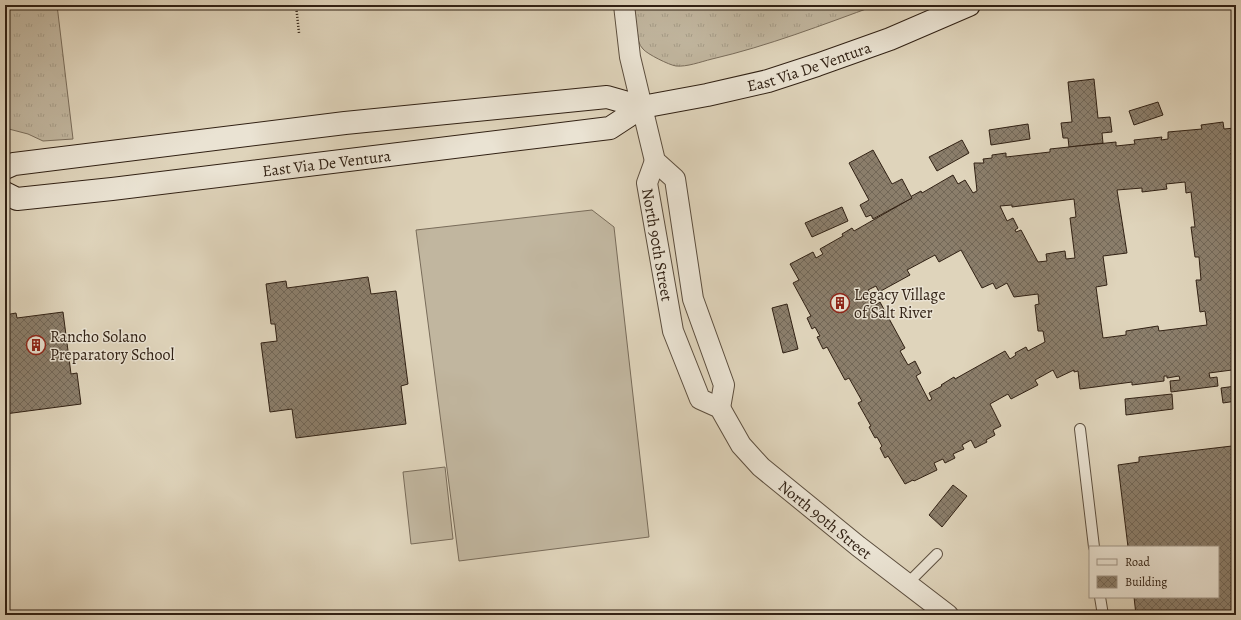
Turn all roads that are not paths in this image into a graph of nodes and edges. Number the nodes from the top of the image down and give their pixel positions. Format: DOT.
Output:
graph roads {
  1 [pos="624,5"];
  2 [pos="969,5"];
  3 [pos="642,107"];
  4 [pos="656,161"];
  5 [pos="5,168"];
  6 [pos="5,193"];
  7 [pos="720,408"];
  8 [pos="1080,429"];
  9 [pos="1094,546"];
  10 [pos="937,554"];
  11 [pos="907,584"];
  12 [pos="1100,598"];
  13 [pos="948,615"];
  14 [pos="1103,615"];
  1 -- 3 [label="street"];
  2 -- 3 [label="main road, East Via De Ventura"];
  3 -- 4 [label="street"];
  3 -- 5 [label="main road, East Via De Ventura"];
  3 -- 6 [label="main road, East Via De Ventura"];
  4 -- 7 [label="street, North 90th Street"];
  4 -- 7 [label="street, North 90th Street"];
  7 -- 11 [label="street, North 90th Street"];
  8 -- 9 [label="lane"];
  10 -- 11 [label="lane"];
  11 -- 13 [label="street, North 90th Street"];
  12 -- 14 [label="lane"];
}
